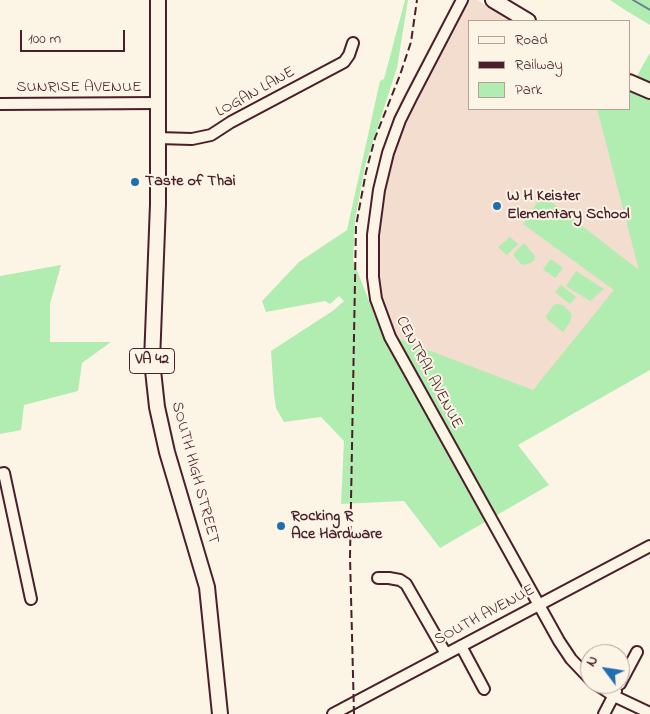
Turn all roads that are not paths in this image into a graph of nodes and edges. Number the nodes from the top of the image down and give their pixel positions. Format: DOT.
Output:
graph roads {
  1 [pos="158,0"];
  2 [pos="462,0"];
  3 [pos="493,0"];
  4 [pos="526,20"];
  5 [pos="353,43"];
  6 [pos="630,82"];
  7 [pos="650,91"];
  8 [pos="158,103"];
  9 [pos="0,104"];
  10 [pos="158,138"];
  11 [pos="0,474"];
  12 [pos="650,546"];
  13 [pos="378,578"];
  14 [pos="31,599"];
  15 [pos="539,604"];
  16 [pos="461,646"];
  17 [pos="637,652"];
  18 [pos="446,654"];
  19 [pos="630,665"];
  20 [pos="580,668"];
  21 [pos="484,689"];
  22 [pos="611,694"];
  23 [pos="614,696"];
  24 [pos="650,713"];
  25 [pos="220,714"];
  26 [pos="333,714"];
  27 [pos="604,714"];
  1 -- 8 [label="main road, SOUTH HIGH STREET / VA 42"];
  2 -- 15 [label="street, CENTRAL AVENUE"];
  3 -- 4 [label="main road"];
  5 -- 10 [label="street, LOGAN LANE"];
  6 -- 7 [label="main road"];
  8 -- 9 [label="street, SUNRISE AVENUE"];
  8 -- 10 [label="main road, SOUTH HIGH STREET / VA 42"];
  10 -- 25 [label="main road, SOUTH HIGH STREET / VA 42"];
  11 -- 14 [label="street"];
  12 -- 15 [label="street, SOUTH AVENUE"];
  13 -- 18 [label="street"];
  15 -- 16 [label="street, SOUTH AVENUE"];
  15 -- 20 [label="street, CENTRAL AVENUE"];
  16 -- 18 [label="street, SOUTH AVENUE"];
  16 -- 21 [label="street"];
  17 -- 19 [label="street"];
  18 -- 26 [label="street, SOUTH AVENUE"];
  22 -- 23 [label="street"];
  23 -- 24 [label="street"];
  23 -- 27 [label="street"];
}
